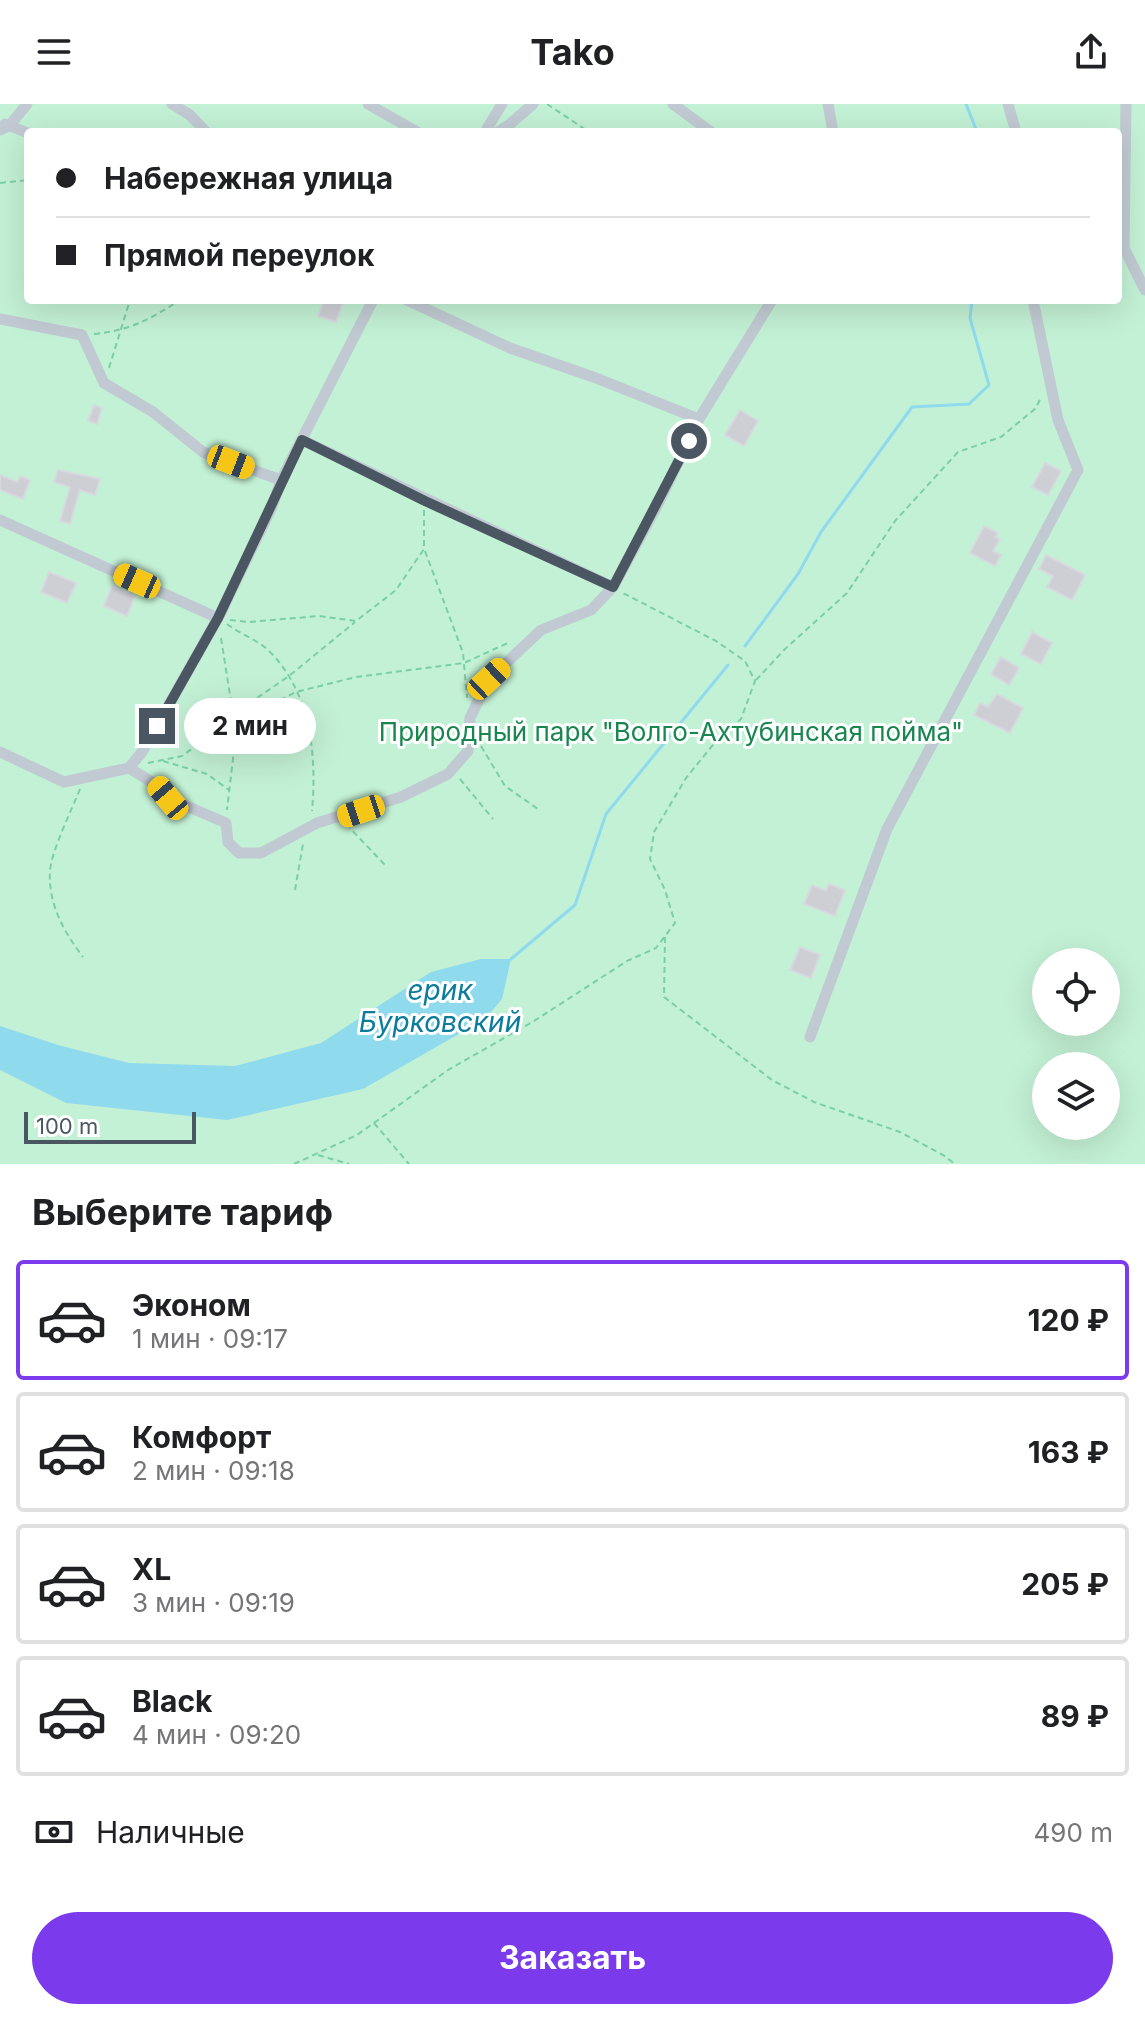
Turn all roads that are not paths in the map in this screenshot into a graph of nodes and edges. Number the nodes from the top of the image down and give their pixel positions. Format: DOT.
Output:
graph roads {
  1 [pos="27,104"];
  2 [pos="172,104"];
  3 [pos="368,104"];
  4 [pos="502,104"];
  5 [pos="533,104"];
  6 [pos="673,104"];
  7 [pos="828,104"];
  8 [pos="1008,104"];
  9 [pos="1126,104"];
  10 [pos="3,126"];
  11 [pos="202,128"];
  12 [pos="410,128"];
  13 [pos="487,128"];
  14 [pos="504,128"];
  15 [pos="706,128"];
  16 [pos="832,128"];
  17 [pos="1015,128"];
  18 [pos="24,132"];
  19 [pos="1145,290"];
  20 [pos="371,304"];
  21 [pos="416,304"];
  22 [pos="770,304"];
  23 [pos="1034,304"];
  24 [pos="0,319"];
  25 [pos="699,419"];
  26 [pos="302,440"];
  27 [pos="281,480"];
  28 [pos="0,520"];
  29 [pos="613,587"];
  30 [pos="218,618"];
  31 [pos="0,752"];
  32 [pos="129,768"];
  33 [pos="810,1037"];
  1 -- 10 [label="street"];
  2 -- 11 [label="street"];
  3 -- 12 [label="street"];
  4 -- 13 [label="street"];
  5 -- 14 [label="street"];
  6 -- 15 [label="street"];
  7 -- 16 [label="street"];
  8 -- 17 [label="street"];
  9 -- 19 [label="street"];
  10 -- 18 [label="street"];
  20 -- 26 [label="street"];
  21 -- 25 [label="street"];
  22 -- 25 [label="street"];
  23 -- 33 [label="street"];
  24 -- 27 [label="street"];
  25 -- 29 [label="street"];
  26 -- 27 [label="street"];
  26 -- 29 [label="street"];
  27 -- 30 [label="street"];
  28 -- 30 [label="street"];
  29 -- 32 [label="street"];
  30 -- 32 [label="street"];
  31 -- 32 [label="street"];
}
